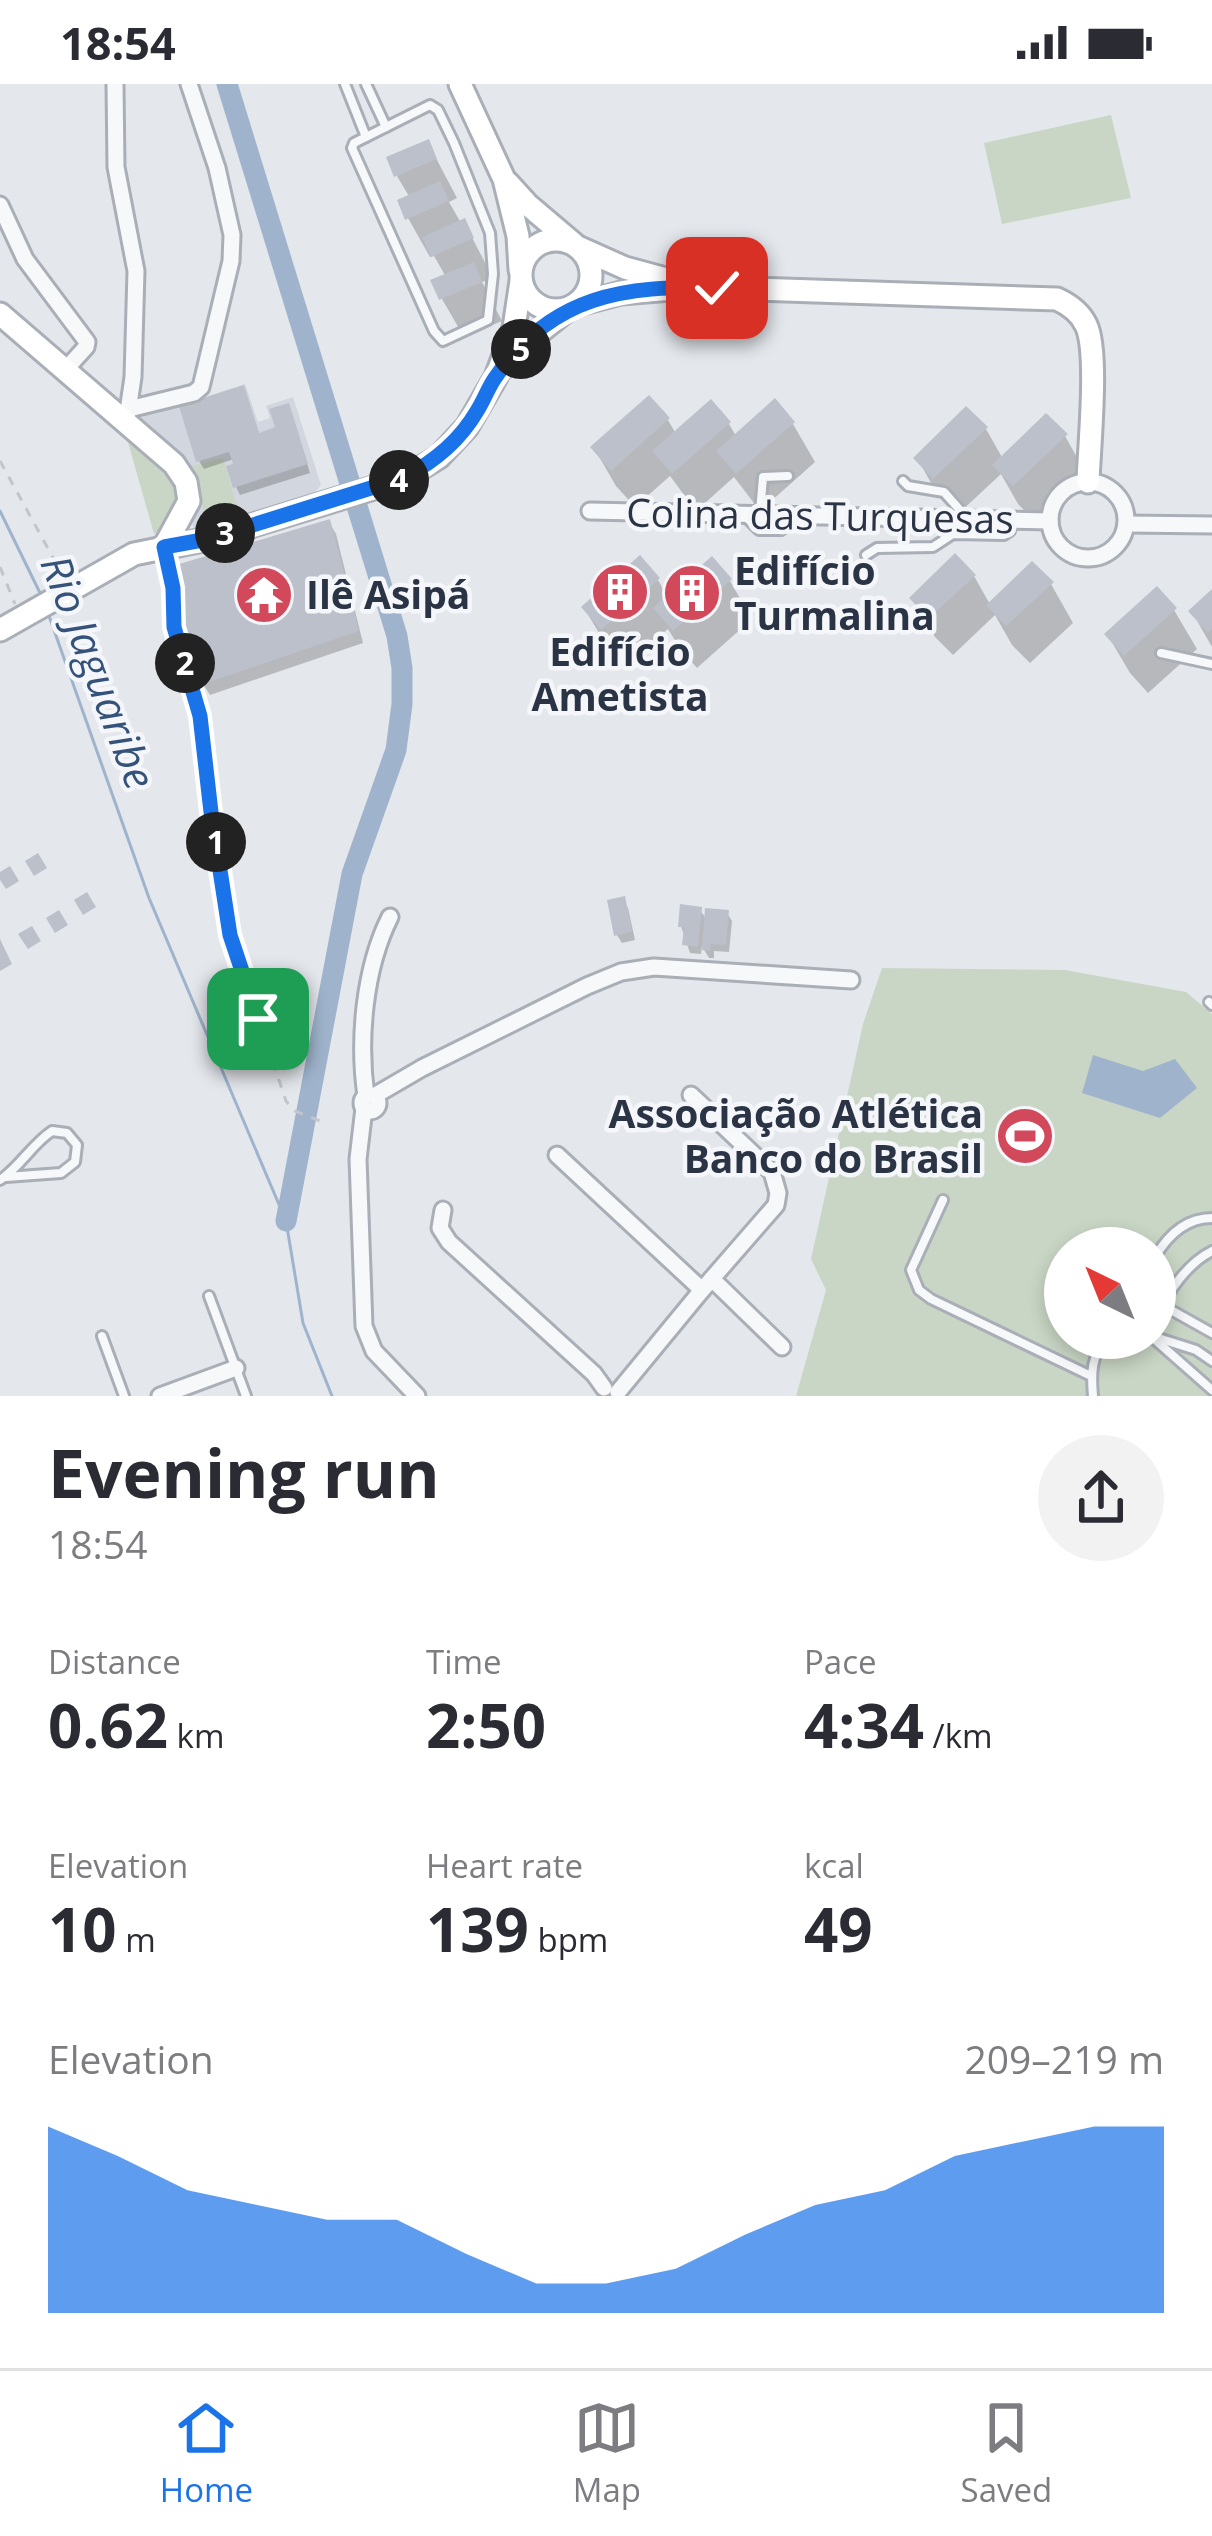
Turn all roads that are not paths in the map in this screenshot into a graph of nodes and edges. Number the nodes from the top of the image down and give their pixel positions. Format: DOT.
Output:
graph roads {
  1 [pos="115,84"];
  2 [pos="189,84"];
  3 [pos="345,84"];
  4 [pos="366,84"];
  5 [pos="460,84"];
  6 [pos="386,127"];
  7 [pos="366,137"];
  8 [pos="504,178"];
  9 [pos="0,205"];
  10 [pos="576,245"];
  11 [pos="521,278"];
  12 [pos="697,287"];
  13 [pos="572,307"];
  14 [pos="0,314"];
  15 [pos="70,364"];
  16 [pos="496,377"];
  17 [pos="128,415"];
  18 [pos="788,476"];
  19 [pos="903,481"];
  20 [pos="1088,482"];
  21 [pos="590,511"];
  22 [pos="742,513"];
  23 [pos="760,514"];
  24 [pos="796,515"];
  25 [pos="1050,521"];
  26 [pos="969,524"];
  27 [pos="1127,524"];
  28 [pos="1212,525"];
  29 [pos="168,537"];
  30 [pos="866,555"];
  31 [pos="0,630"];
  32 [pos="1161,653"];
  33 [pos="1212,664"];
  34 [pos="200,716"];
  35 [pos="390,917"];
  36 [pos="851,980"];
  37 [pos="691,1095"];
  38 [pos="371,1103"];
  39 [pos="557,1155"];
  40 [pos="3,1179"];
  41 [pos="943,1200"];
  42 [pos="443,1210"];
  43 [pos="1212,1218"];
  44 [pos="1176,1232"];
  45 [pos="1212,1251"];
  46 [pos="707,1284"];
  47 [pos="1176,1286"];
  48 [pos="209,1296"];
  49 [pos="1176,1313"];
  50 [pos="1212,1333"];
  51 [pos="102,1336"];
  52 [pos="1176,1345"];
  53 [pos="782,1347"];
  54 [pos="1176,1358"];
  55 [pos="1094,1359"];
  56 [pos="1212,1361"];
  57 [pos="236,1368"];
  58 [pos="1091,1376"];
  59 [pos="608,1389"];
  60 [pos="1212,1390"];
  61 [pos="124,1396"];
  62 [pos="160,1396"];
  63 [pos="246,1396"];
  64 [pos="417,1396"];
  65 [pos="1094,1396"];
  1 -- 17 [label="street"];
  2 -- 17 [label="street"];
  3 -- 7 [label="lane"];
  4 -- 6 [label="lane"];
  5 -- 8 [label="street"];
  6 -- 7 [label="lane"];
  6 -- 7 [label="lane"];
  8 -- 10 [label="street"];
  8 -- 11 [label="street"];
  9 -- 15 [label="street"];
  10 -- 11 [label="street"];
  10 -- 12 [label="street"];
  10 -- 13 [label="street"];
  11 -- 13 [label="street"];
  11 -- 16 [label="street"];
  12 -- 13 [label="street"];
  12 -- 20 [label="street"];
  13 -- 16 [label="street"];
  14 -- 15 [label="street"];
  15 -- 17 [label="street"];
  16 -- 29 [label="street"];
  17 -- 29 [label="street"];
  18 -- 23 [label="lane"];
  19 -- 26 [label="lane"];
  20 -- 25 [label="street"];
  20 -- 27 [label="street"];
  21 -- 22 [label="street, Colina das Turquesas"];
  22 -- 23 [label="street, Colina das Turquesas"];
  22 -- 24 [label="lane"];
  23 -- 24 [label="street, Colina das Turquesas"];
  24 -- 26 [label="street, Colina das Turquesas"];
  25 -- 26 [label="street, Colina das Turquesas"];
  25 -- 27 [label="street"];
  26 -- 30 [label="lane"];
  27 -- 28 [label="street"];
  29 -- 31 [label="street"];
  29 -- 34 [label="lane"];
  32 -- 33 [label="lane"];
  35 -- 38 [label="street"];
  36 -- 38 [label="street"];
  37 -- 46 [label="street"];
  38 -- 64 [label="street"];
  39 -- 46 [label="street"];
  40 -- 40 [label="lane"];
  41 -- 58 [label="lane"];
  42 -- 59 [label="street"];
  43 -- 44 [label="lane"];
  45 -- 47 [label="lane"];
  46 -- 53 [label="street"];
  46 -- 59 [label="street"];
  48 -- 57 [label="lane"];
  49 -- 50 [label="lane"];
  51 -- 61 [label="lane"];
  52 -- 56 [label="lane"];
  54 -- 60 [label="lane"];
  55 -- 58 [label="lane"];
  57 -- 62 [label="street"];
  57 -- 63 [label="lane"];
  58 -- 65 [label="lane"];
}
